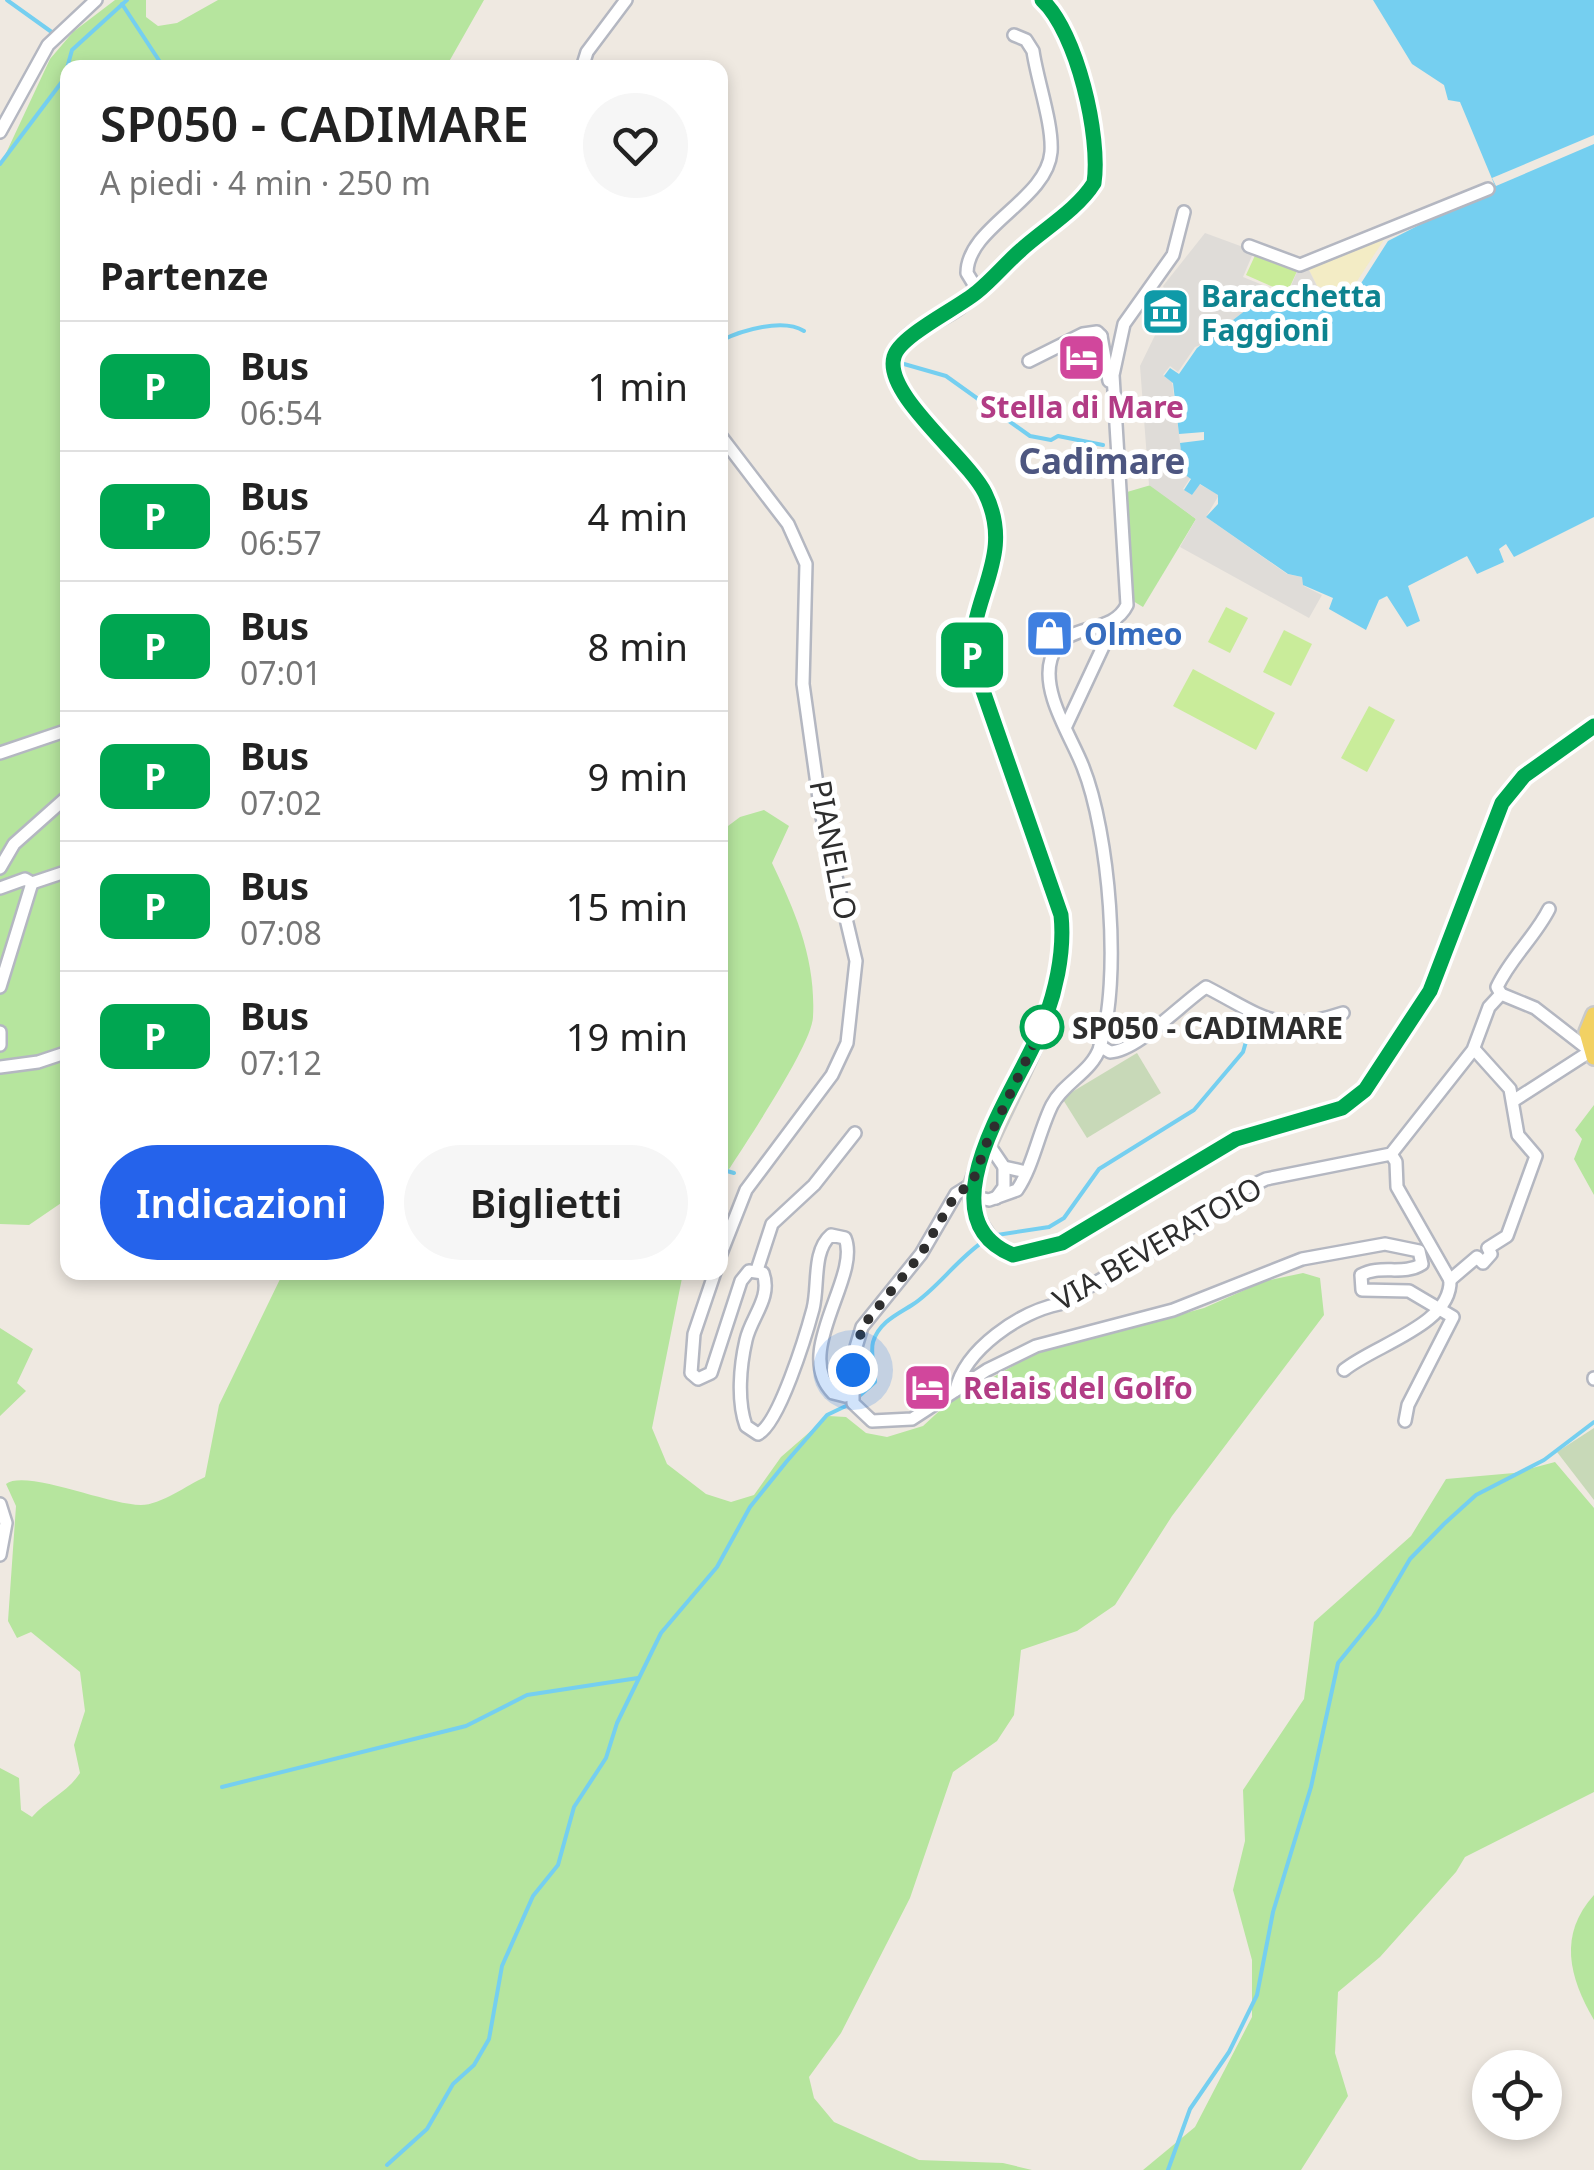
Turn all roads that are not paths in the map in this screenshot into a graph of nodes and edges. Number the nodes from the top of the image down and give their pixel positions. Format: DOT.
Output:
graph roads {
  1 [pos="96,0"];
  2 [pos="626,0"];
  3 [pos="1042,0"];
  4 [pos="1014,35"];
  5 [pos="584,60"];
  6 [pos="0,132"];
  7 [pos="1488,190"];
  8 [pos="1184,212"];
  9 [pos="1249,246"];
  10 [pos="978,291"];
  11 [pos="1101,336"];
  12 [pos="1122,337"];
  13 [pos="1028,361"];
  14 [pos="1112,398"];
  15 [pos="728,445"];
  16 [pos="1114,621"];
  17 [pos="1594,726"];
  18 [pos="1065,730"];
  19 [pos="60,733"];
  20 [pos="0,752"];
  21 [pos="60,803"];
  22 [pos="0,868"];
  23 [pos="60,874"];
  24 [pos="32,883"];
  25 [pos="0,888"];
  26 [pos="1550,908"];
  27 [pos="0,987"];
  28 [pos="1500,994"];
  29 [pos="1343,1013"];
  30 [pos="1594,1016"];
  31 [pos="0,1032"];
  32 [pos="0,1045"];
  33 [pos="1100,1046"];
  34 [pos="1474,1048"];
  35 [pos="1592,1052"];
  36 [pos="60,1055"];
  37 [pos="0,1067"];
  38 [pos="1513,1102"];
  39 [pos="855,1132"];
  40 [pos="987,1142"];
  41 [pos="1391,1154"];
  42 [pos="1004,1167"];
  43 [pos="1026,1172"];
  44 [pos="972,1190"];
  45 [pos="996,1198"];
  46 [pos="728,1236"];
  47 [pos="757,1270"];
  48 [pos="712,1280"];
  49 [pos="1450,1280"];
  50 [pos="1441,1307"];
  51 [pos="1344,1370"];
  52 [pos="852,1383"];
  53 [pos="956,1390"];
  54 [pos="1406,1422"];
  55 [pos="0,1504"];
  56 [pos="0,1554"];
  1 -- 6 [label="street"];
  2 -- 5 [label="street"];
  3 -- 10 [label="main road"];
  4 -- 10 [label="street"];
  7 -- 9 [label="street"];
  8 -- 12 [label="street"];
  10 -- 40 [label="main road"];
  11 -- 12 [label="street"];
  11 -- 13 [label="street"];
  11 -- 14 [label="street"];
  12 -- 14 [label="street"];
  14 -- 16 [label="street"];
  15 -- 46 [label="street, PIANELLO"];
  16 -- 18 [label="street"];
  16 -- 18 [label="street"];
  17 -- 44 [label="main road"];
  18 -- 33 [label="street"];
  19 -- 20 [label="street"];
  21 -- 22 [label="street"];
  23 -- 24 [label="street"];
  24 -- 25 [label="street"];
  24 -- 27 [label="street"];
  26 -- 28 [label="street"];
  28 -- 34 [label="street"];
  28 -- 35 [label="street"];
  29 -- 33 [label="street"];
  30 -- 35 [label="main road"];
  31 -- 32 [label="street"];
  33 -- 43 [label="street"];
  34 -- 38 [label="street"];
  34 -- 41 [label="street"];
  35 -- 38 [label="street"];
  36 -- 37 [label="street"];
  38 -- 49 [label="street"];
  39 -- 47 [label="street"];
  40 -- 42 [label="street"];
  40 -- 44 [label="main road"];
  41 -- 49 [label="street"];
  41 -- 53 [label="street, VIA BEVERATOIO"];
  42 -- 43 [label="street"];
  42 -- 45 [label="street"];
  43 -- 45 [label="street"];
  44 -- 45 [label="street"];
  44 -- 52 [label="street"];
  47 -- 48 [label="street"];
  47 -- 52 [label="street"];
  49 -- 50 [label="street"];
  50 -- 51 [label="street"];
  50 -- 53 [label="street"];
  50 -- 54 [label="street"];
  52 -- 53 [label="street"];
  55 -- 56 [label="street"];
}
